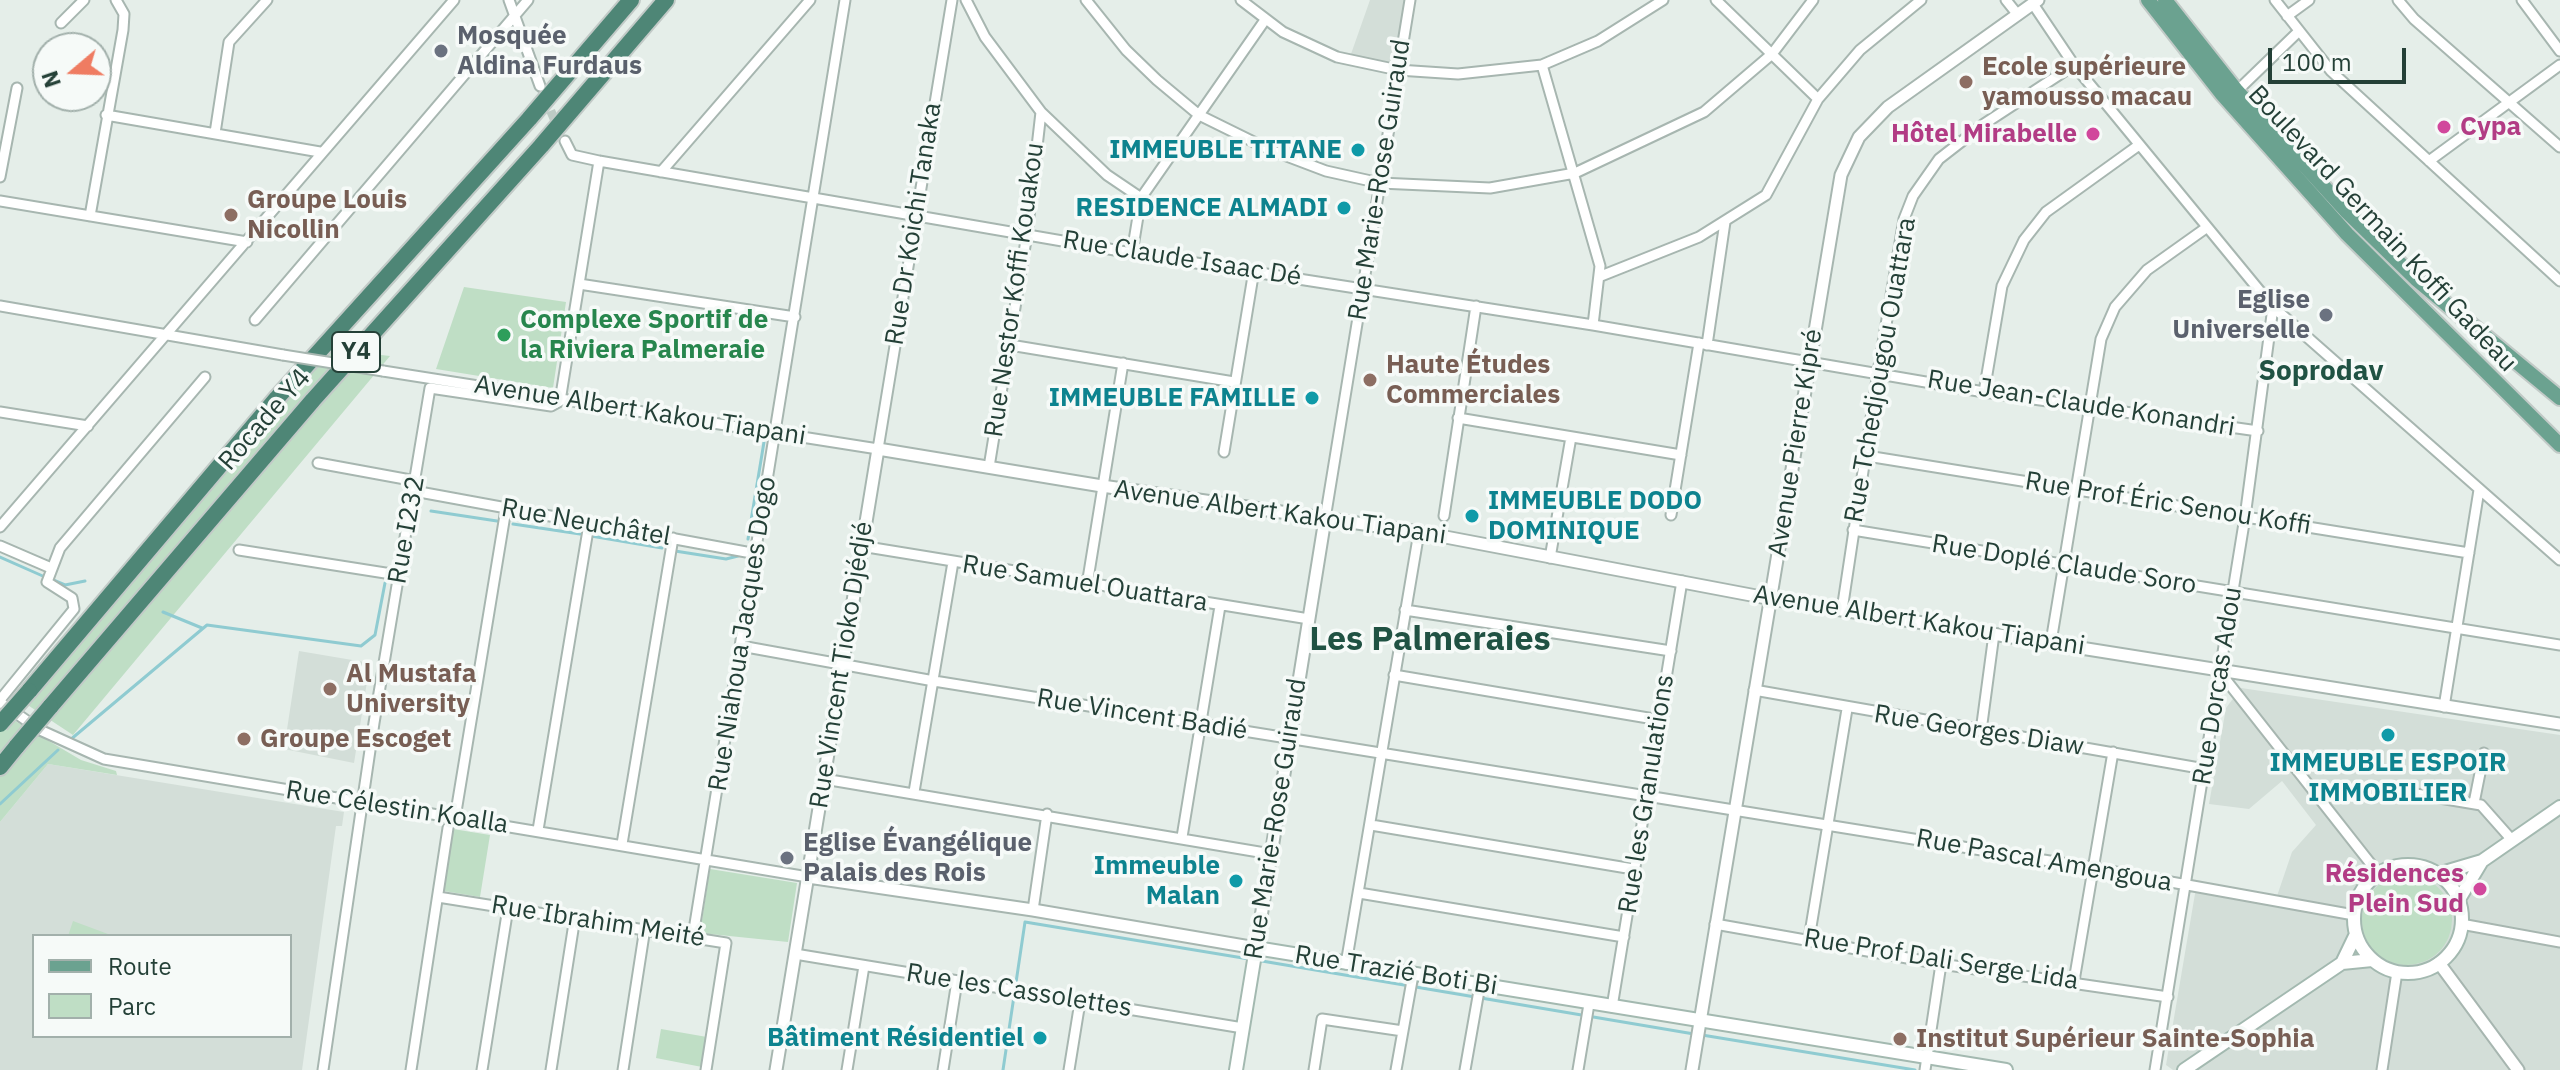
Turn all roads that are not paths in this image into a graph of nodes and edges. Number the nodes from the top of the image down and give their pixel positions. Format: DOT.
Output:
graph roads {
  1 [pos="84,0"];
  2 [pos="116,0"];
  3 [pos="267,0"];
  4 [pos="454,0"];
  5 [pos="509,0"];
  6 [pos="528,0"];
  7 [pos="631,0"];
  8 [pos="666,0"];
  9 [pos="810,0"];
  10 [pos="845,0"];
  11 [pos="952,0"];
  12 [pos="966,0"];
  13 [pos="1086,0"];
  14 [pos="1241,0"];
  15 [pos="1410,0"];
  16 [pos="1663,0"];
  17 [pos="1716,0"];
  18 [pos="1813,0"];
  19 [pos="1921,0"];
  20 [pos="2006,0"];
  21 [pos="2148,0"];
  22 [pos="2165,0"];
  23 [pos="2275,0"];
  24 [pos="2309,0"];
  25 [pos="2398,0"];
  26 [pos="2522,0"];
  27 [pos="2035,2"];
  28 [pos="516,15"];
  29 [pos="2018,15"];
  30 [pos="2287,16"];
  31 [pos="1265,20"];
  32 [pos="61,23"];
  33 [pos="2298,32"];
  34 [pos="2560,51"];
  35 [pos="1772,54"];
  36 [pos="1542,65"];
  37 [pos="2074,65"];
  38 [pos="2560,65"];
  39 [pos="1398,70"];
  40 [pos="540,86"];
  41 [pos="17,88"];
  42 [pos="2237,91"];
  43 [pos="1818,99"];
  44 [pos="2508,101"];
  45 [pos="1041,112"];
  46 [pos="106,115"];
  47 [pos="1199,115"];
  48 [pos="215,133"];
  49 [pos="565,141"];
  50 [pos="2139,145"];
  51 [pos="2560,147"];
  52 [pos="320,152"];
  53 [pos="599,161"];
  54 [pos="2429,161"];
  55 [pos="661,172"];
  56 [pos="1575,173"];
  57 [pos="0,177"];
  58 [pos="1380,183"];
  59 [pos="814,197"];
  60 [pos="1141,198"];
  61 [pos="0,201"];
  62 [pos="915,215"];
  63 [pos="90,216"];
  64 [pos="1725,222"];
  65 [pos="2206,228"];
  66 [pos="1027,234"];
  67 [pos="247,242"];
  68 [pos="1132,253"];
  69 [pos="1254,270"];
  70 [pos="1601,276"];
  71 [pos="2560,281"];
  72 [pos="579,284"];
  73 [pos="1363,288"];
  74 [pos="0,306"];
  75 [pos="1476,306"];
  76 [pos="2273,307"];
  77 [pos="795,317"];
  78 [pos="255,320"];
  79 [pos="1593,325"];
  80 [pos="167,336"];
  81 [pos="1703,344"];
  82 [pos="1010,345"];
  83 [pos="1809,361"];
  84 [pos="1123,363"];
  85 [pos="1878,372"];
  86 [pos="205,377"];
  87 [pos="1234,382"];
  88 [pos="1984,392"];
  89 [pos="2560,398"];
  90 [pos="560,401"];
  91 [pos="2089,407"];
  92 [pos="0,412"];
  93 [pos="1458,418"];
  94 [pos="88,426"];
  95 [pos="2258,431"];
  96 [pos="776,432"];
  97 [pos="1571,437"];
  98 [pos="2560,445"];
  99 [pos="878,449"];
  100 [pos="1224,452"];
  101 [pos="1681,455"];
  102 [pos="1867,456"];
  103 [pos="318,463"];
  104 [pos="989,467"];
  105 [pos="415,486"];
  106 [pos="1102,486"];
  107 [pos="2075,490"];
  108 [pos="2479,490"];
  109 [pos="506,509"];
  110 [pos="1671,515"];
  111 [pos="1444,516"];
  112 [pos="2245,517"];
  113 [pos="1325,519"];
  114 [pos="589,524"];
  115 [pos="0,527"];
  116 [pos="1853,530"];
  117 [pos="1419,532"];
  118 [pos="673,538"];
  119 [pos="0,546"];
  120 [pos="861,546"];
  121 [pos="239,550"];
  122 [pos="2469,553"];
  123 [pos="757,554"];
  124 [pos="1550,558"];
  125 [pos="2560,560"];
  126 [pos="953,562"];
  127 [pos="2063,565"];
  128 [pos="51,568"];
  129 [pos="398,575"];
  130 [pos="1682,581"];
  131 [pos="1087,585"];
  132 [pos="2233,592"];
  133 [pos="1772,599"];
  134 [pos="1220,606"];
  135 [pos="1405,610"];
  136 [pos="1842,610"];
  137 [pos="1309,619"];
  138 [pos="2456,629"];
  139 [pos="1994,634"];
  140 [pos="2051,642"];
  141 [pos="2560,645"];
  142 [pos="741,646"];
  143 [pos="1671,651"];
  144 [pos="843,665"];
  145 [pos="2219,671"];
  146 [pos="1394,675"];
  147 [pos="934,681"];
  148 [pos="1754,690"];
  149 [pos="0,701"];
  150 [pos="2444,707"];
  151 [pos="1847,709"];
  152 [pos="1660,720"];
  153 [pos="0,724"];
  154 [pos="1201,724"];
  155 [pos="2560,724"];
  156 [pos="1981,731"];
  157 [pos="1289,738"];
  158 [pos="2113,752"];
  159 [pos="2484,753"];
  160 [pos="1382,754"];
  161 [pos="0,767"];
  162 [pos="2205,769"];
  163 [pos="824,779"];
  164 [pos="914,792"];
  165 [pos="2410,793"];
  166 [pos="1646,795"];
  167 [pos="2474,803"];
  168 [pos="364,804"];
  169 [pos="2560,807"];
  170 [pos="1734,810"];
  171 [pos="1047,814"];
  172 [pos="455,818"];
  173 [pos="1828,824"];
  174 [pos="1371,825"];
  175 [pos="448,828"];
  176 [pos="538,830"];
  177 [pos="1182,837"];
  178 [pos="2512,840"];
  179 [pos="622,844"];
  180 [pos="1271,854"];
  181 [pos="706,858"];
  182 [pos="2482,861"];
  183 [pos="2093,868"];
  184 [pos="1633,869"];
  185 [pos="2378,873"];
  186 [pos="2438,874"];
  187 [pos="808,877"];
  188 [pos="2187,885"];
  189 [pos="1359,893"];
  190 [pos="438,897"];
  191 [pos="2458,901"];
  192 [pos="508,908"];
  193 [pos="1033,910"];
  194 [pos="2354,915"];
  195 [pos="575,917"];
  196 [pos="1715,924"];
  197 [pos="2461,924"];
  198 [pos="645,928"];
  199 [pos="2356,934"];
  200 [pos="693,936"];
  201 [pos="1624,937"];
  202 [pos="1809,939"];
  203 [pos="2560,942"];
  204 [pos="1256,948"];
  205 [pos="795,954"];
  206 [pos="2372,960"];
  207 [pos="2342,963"];
  208 [pos="2439,963"];
  209 [pos="1346,964"];
  210 [pos="1941,964"];
  211 [pos="864,966"];
  212 [pos="2397,972"];
  213 [pos="1413,975"];
  214 [pos="957,981"];
  215 [pos="2074,981"];
  216 [pos="1480,985"];
  217 [pos="2168,997"];
  218 [pos="1080,1002"];
  219 [pos="1589,1004"];
  220 [pos="1612,1007"];
  221 [pos="1700,1020"];
  222 [pos="1243,1028"];
  223 [pos="1403,1031"];
  224 [pos="1926,1064"];
  225 [pos="2156,1068"];
  226 [pos="2187,1069"];
  227 [pos="323,1070"];
  228 [pos="411,1070"];
  229 [pos="482,1070"];
  230 [pos="551,1070"];
  231 [pos="623,1070"];
  232 [pos="706,1070"];
  233 [pos="776,1070"];
  234 [pos="847,1070"];
  235 [pos="943,1070"];
  236 [pos="1069,1070"];
  237 [pos="1236,1070"];
  238 [pos="1314,1070"];
  239 [pos="1396,1070"];
  240 [pos="1465,1070"];
  241 [pos="1578,1070"];
  242 [pos="1692,1070"];
  243 [pos="2006,1070"];
  244 [pos="2382,1070"];
  245 [pos="2518,1070"];
  1 -- 32 [label="street"];
  2 -- 46 [label="street"];
  3 -- 48 [label="street"];
  4 -- 52 [label="street"];
  5 -- 28 [label="street"];
  6 -- 28 [label="street"];
  7 -- 153 [label="highway, Rocade Y4 / Y4, bridge"];
  8 -- 161 [label="highway, Rocade Y4 / Y4, bridge"];
  9 -- 55 [label="street"];
  10 -- 59 [label="street, Rue Niahoua Jacques Dogo"];
  11 -- 62 [label="street, Rue Dr Koichi Tanaka"];
  12 -- 45 [label="street"];
  13 -- 47 [label="street"];
  14 -- 31 [label="street"];
  15 -- 39 [label="street, Rue Marie-Rose Guiraud"];
  16 -- 36 [label="street"];
  17 -- 35 [label="street"];
  18 -- 35 [label="street"];
  19 -- 43 [label="street"];
  20 -- 29 [label="street"];
  21 -- 98 [label="main road, Boulevard Germain Koffi Gadeau"];
  22 -- 42 [label="main road, Boulevard Germain Koffi Gadeau"];
  23 -- 30 [label="street"];
  24 -- 30 [label="street"];
  25 -- 44 [label="street"];
  26 -- 34 [label="street"];
  27 -- 29 [label="street, Avenue Pierre Kipré"];
  27 -- 37 [label="street"];
  28 -- 40 [label="street"];
  28 -- 78 [label="street"];
  29 -- 83 [label="street, Avenue Pierre Kipré"];
  30 -- 33 [label="street"];
  31 -- 39 [label="street"];
  31 -- 47 [label="street"];
  33 -- 42 [label="street"];
  33 -- 54 [label="street"];
  35 -- 43 [label="street"];
  35 -- 56 [label="street"];
  36 -- 39 [label="street"];
  36 -- 56 [label="street"];
  37 -- 50 [label="street"];
  37 -- 85 [label="street, Rue Tchedjougou Ouattara"];
  38 -- 44 [label="street"];
  39 -- 58 [label="street, Rue Marie-Rose Guiraud"];
  41 -- 57 [label="street"];
  42 -- 89 [label="main road, Boulevard Germain Koffi Gadeau"];
  43 -- 64 [label="street"];
  44 -- 51 [label="street"];
  44 -- 54 [label="street"];
  45 -- 60 [label="street"];
  45 -- 66 [label="street, Rue Nestor Koffi Kouakou"];
  46 -- 48 [label="street"];
  46 -- 63 [label="street"];
  47 -- 58 [label="street"];
  47 -- 60 [label="street"];
  48 -- 52 [label="street"];
  49 -- 53 [label="street, Rue Claude Isaac Dé"];
  50 -- 65 [label="street"];
  50 -- 88 [label="street"];
  52 -- 67 [label="street"];
  53 -- 55 [label="street, Rue Claude Isaac Dé"];
  53 -- 72 [label="street"];
  54 -- 71 [label="street"];
  55 -- 59 [label="street, Rue Claude Isaac Dé"];
  56 -- 58 [label="street"];
  56 -- 70 [label="street"];
  58 -- 73 [label="street, Rue Marie-Rose Guiraud"];
  59 -- 62 [label="street, Rue Claude Isaac Dé"];
  59 -- 77 [label="street, Rue Niahoua Jacques Dogo"];
  60 -- 68 [label="street"];
  61 -- 63 [label="street"];
  62 -- 66 [label="street, Rue Claude Isaac Dé"];
  62 -- 99 [label="street, Rue Dr Koichi Tanaka"];
  63 -- 67 [label="street"];
  64 -- 70 [label="street"];
  64 -- 81 [label="street"];
  65 -- 76 [label="street"];
  65 -- 91 [label="street"];
  66 -- 68 [label="street, Rue Claude Isaac Dé"];
  66 -- 82 [label="street, Rue Nestor Koffi Kouakou"];
  67 -- 80 [label="street"];
  68 -- 69 [label="street, Rue Claude Isaac Dé"];
  69 -- 73 [label="street, Rue Claude Isaac Dé"];
  69 -- 87 [label="street"];
  70 -- 79 [label="street"];
  72 -- 77 [label="street"];
  72 -- 90 [label="street"];
  73 -- 75 [label="street, Rue Claude Isaac Dé"];
  73 -- 113 [label="street, Rue Marie-Rose Guiraud"];
  74 -- 80 [label="street, Avenue Albert Kakou Tiapani"];
  75 -- 79 [label="street, Rue Claude Isaac Dé"];
  75 -- 93 [label="street"];
  76 -- 95 [label="street, Rue Dorcas Adou"];
  76 -- 108 [label="street"];
  77 -- 96 [label="street, Rue Niahoua Jacques Dogo"];
  79 -- 81 [label="street, Rue Claude Isaac Dé"];
  80 -- 90 [label="street, Avenue Albert Kakou Tiapani, bridge"];
  80 -- 94 [label="street"];
  81 -- 83 [label="street, Rue Claude Isaac Dé"];
  81 -- 101 [label="street"];
  82 -- 84 [label="street"];
  82 -- 104 [label="street, Rue Nestor Koffi Kouakou"];
  83 -- 85 [label="street, Rue Jean-Claude Konandri"];
  83 -- 133 [label="street, Avenue Pierre Kipré"];
  84 -- 87 [label="street"];
  84 -- 106 [label="street"];
  85 -- 88 [label="street, Rue Jean-Claude Konandri"];
  85 -- 102 [label="street, Rue Tchedjougou Ouattara"];
  86 -- 128 [label="street"];
  87 -- 100 [label="street"];
  88 -- 91 [label="street, Rue Jean-Claude Konandri"];
  90 -- 96 [label="street, Avenue Albert Kakou Tiapani"];
  90 -- 105 [label="street, Rue I232"];
  91 -- 95 [label="street, Rue Jean-Claude Konandri"];
  91 -- 107 [label="street"];
  92 -- 94 [label="street"];
  93 -- 97 [label="street"];
  93 -- 111 [label="street"];
  94 -- 115 [label="street"];
  95 -- 112 [label="street, Rue Dorcas Adou"];
  96 -- 99 [label="street, Avenue Albert Kakou Tiapani"];
  96 -- 123 [label="street, Rue Niahoua Jacques Dogo"];
  97 -- 101 [label="street"];
  97 -- 124 [label="street"];
  99 -- 104 [label="street, Avenue Albert Kakou Tiapani"];
  99 -- 120 [label="street, Rue Vincent Tioko Djédjé"];
  101 -- 110 [label="street"];
  102 -- 107 [label="street, Rue Prof Éric Senou Koffi"];
  102 -- 116 [label="street, Rue Tchedjougou Ouattara"];
  103 -- 105 [label="street, Rue Neuchâtel"];
  104 -- 106 [label="street, Avenue Albert Kakou Tiapani"];
  105 -- 109 [label="street, Rue Neuchâtel"];
  105 -- 129 [label="street, Rue I232"];
  106 -- 113 [label="street, Avenue Albert Kakou Tiapani"];
  106 -- 131 [label="street"];
  107 -- 112 [label="street, Rue Prof Éric Senou Koffi"];
  107 -- 127 [label="street"];
  108 -- 122 [label="street"];
  108 -- 125 [label="street"];
  109 -- 114 [label="street, Rue Neuchâtel"];
  109 -- 172 [label="street"];
  112 -- 122 [label="street, Rue Prof Éric Senou Koffi"];
  112 -- 132 [label="street, Rue Dorcas Adou"];
  113 -- 117 [label="street, Avenue Albert Kakou Tiapani"];
  113 -- 137 [label="street, Rue Marie-Rose Guiraud"];
  114 -- 118 [label="street, Rue Neuchâtel"];
  114 -- 176 [label="street"];
  116 -- 127 [label="street, Rue Doplé Claude Soro"];
  116 -- 136 [label="street, Rue Tchedjougou Ouattara"];
  117 -- 124 [label="street, Avenue Albert Kakou Tiapani"];
  117 -- 135 [label="street"];
  118 -- 123 [label="street, Rue Neuchâtel"];
  118 -- 179 [label="street"];
  119 -- 128 [label="street"];
  120 -- 126 [label="street, Rue Samuel Ouattara"];
  120 -- 144 [label="street, Rue Vincent Tioko Djédjé"];
  121 -- 129 [label="street"];
  122 -- 138 [label="street"];
  123 -- 142 [label="street, Rue Niahoua Jacques Dogo"];
  124 -- 130 [label="street, Avenue Albert Kakou Tiapani"];
  126 -- 131 [label="street, Rue Samuel Ouattara"];
  126 -- 147 [label="street"];
  127 -- 132 [label="street, Rue Doplé Claude Soro"];
  127 -- 140 [label="street"];
  128 -- 149 [label="street"];
  129 -- 168 [label="street, Rue I232"];
  130 -- 133 [label="street, Avenue Albert Kakou Tiapani"];
  130 -- 143 [label="street, Rue les Granulations"];
  131 -- 134 [label="street, Rue Samuel Ouattara"];
  132 -- 138 [label="street, Rue Doplé Claude Soro"];
  132 -- 145 [label="street, Rue Dorcas Adou"];
  133 -- 136 [label="street, Avenue Albert Kakou Tiapani"];
  133 -- 148 [label="street, Avenue Pierre Kipré"];
  134 -- 137 [label="street, Rue Samuel Ouattara"];
  134 -- 154 [label="street"];
  135 -- 143 [label="street"];
  135 -- 146 [label="street"];
  136 -- 139 [label="street, Avenue Albert Kakou Tiapani"];
  137 -- 157 [label="street, Rue Marie-Rose Guiraud"];
  138 -- 141 [label="street, Rue Doplé Claude Soro"];
  138 -- 150 [label="street"];
  139 -- 140 [label="street, Avenue Albert Kakou Tiapani"];
  139 -- 156 [label="street"];
  140 -- 145 [label="street, Avenue Albert Kakou Tiapani"];
  142 -- 144 [label="street, Rue Vincent Badié"];
  142 -- 181 [label="street, Rue Niahoua Jacques Dogo"];
  143 -- 152 [label="street, Rue les Granulations"];
  144 -- 147 [label="street, Rue Vincent Badié"];
  144 -- 163 [label="street, Rue Vincent Tioko Djédjé"];
  145 -- 150 [label="street, Avenue Albert Kakou Tiapani"];
  145 -- 162 [label="street, Rue Dorcas Adou"];
  145 -- 185 [label="street"];
  146 -- 152 [label="street"];
  146 -- 160 [label="street"];
  147 -- 154 [label="street, Rue Vincent Badié"];
  147 -- 164 [label="street"];
  148 -- 151 [label="street, Rue Georges Diaw"];
  148 -- 170 [label="street, Avenue Pierre Kipré"];
  149 -- 168 [label="street, Rue Célestin Koalla"];
  150 -- 155 [label="street, Avenue Albert Kakou Tiapani"];
  151 -- 156 [label="street, Rue Georges Diaw"];
  151 -- 173 [label="street"];
  152 -- 166 [label="street, Rue les Granulations"];
  154 -- 157 [label="street, Rue Vincent Badié"];
  154 -- 177 [label="street"];
  156 -- 158 [label="street, Rue Georges Diaw"];
  157 -- 160 [label="street, Rue Vincent Badié"];
  157 -- 180 [label="street, Rue Marie-Rose Guiraud"];
  158 -- 162 [label="street, Rue Georges Diaw"];
  158 -- 183 [label="street"];
  159 -- 167 [label="street"];
  160 -- 166 [label="street, Rue Vincent Badié"];
  160 -- 174 [label="street"];
  162 -- 188 [label="street, Rue Dorcas Adou"];
  163 -- 164 [label="street"];
  163 -- 187 [label="street, Rue Vincent Tioko Djédjé"];
  164 -- 171 [label="street"];
  165 -- 167 [label="street"];
  166 -- 170 [label="street, Rue Vincent Badié"];
  166 -- 184 [label="street, Rue les Granulations"];
  167 -- 178 [label="street"];
  168 -- 172 [label="street, Rue Célestin Koalla"];
  168 -- 227 [label="street, Rue I232"];
  169 -- 178 [label="main road"];
  170 -- 173 [label="street, Rue Pascal Amengoua"];
  170 -- 196 [label="street, Avenue Pierre Kipré"];
  171 -- 177 [label="street"];
  171 -- 193 [label="street"];
  172 -- 176 [label="street, Rue Célestin Koalla"];
  173 -- 183 [label="street, Rue Pascal Amengoua"];
  173 -- 202 [label="street"];
  174 -- 184 [label="street"];
  174 -- 189 [label="street"];
  175 -- 190 [label="street"];
  176 -- 179 [label="street, Rue Célestin Koalla"];
  177 -- 180 [label="street"];
  178 -- 182 [label="main road"];
  179 -- 181 [label="street, Rue Célestin Koalla"];
  180 -- 204 [label="street, Rue Marie-Rose Guiraud"];
  181 -- 187 [label="street, Rue Célestin Koalla"];
  181 -- 200 [label="street, Rue Niahoua Jacques Dogo"];
  182 -- 186 [label="main road"];
  182 -- 191 [label="main road"];
  183 -- 188 [label="street, Rue Pascal Amengoua"];
  183 -- 215 [label="street"];
  184 -- 201 [label="street, Rue les Granulations"];
  185 -- 186 [label="main road"];
  185 -- 194 [label="main road"];
  186 -- 191 [label="main road"];
  187 -- 193 [label="street, Rue Trazié Boti Bi"];
  187 -- 205 [label="street, Rue Vincent Tioko Djédjé"];
  188 -- 194 [label="street, Rue Pascal Amengoua"];
  188 -- 217 [label="street, Rue Dorcas Adou"];
  189 -- 201 [label="street"];
  189 -- 209 [label="street"];
  190 -- 192 [label="street, Rue Ibrahim Meité"];
  190 -- 228 [label="street"];
  191 -- 197 [label="main road"];
  192 -- 195 [label="street, Rue Ibrahim Meité"];
  192 -- 229 [label="street"];
  193 -- 204 [label="street, Rue Trazié Boti Bi"];
  194 -- 199 [label="main road"];
  195 -- 198 [label="street, Rue Ibrahim Meité"];
  195 -- 230 [label="street"];
  196 -- 202 [label="street, Rue Prof Dali Serge Lida"];
  196 -- 221 [label="street, Avenue Pierre Kipré"];
  197 -- 203 [label="street"];
  197 -- 208 [label="main road"];
  198 -- 200 [label="street, Rue Ibrahim Meité"];
  198 -- 231 [label="street"];
  199 -- 206 [label="main road"];
  199 -- 207 [label="main road"];
  200 -- 232 [label="street, Rue Ibrahim Meité"];
  201 -- 220 [label="street, Rue les Granulations"];
  202 -- 210 [label="street, Rue Prof Dali Serge Lida"];
  204 -- 209 [label="main road, Rue Trazié Boti Bi"];
  204 -- 222 [label="main road, Rue Marie-Rose Guiraud"];
  205 -- 211 [label="street, Rue les Cassolettes"];
  205 -- 233 [label="street, Rue Vincent Tioko Djédjé"];
  206 -- 207 [label="main road"];
  206 -- 212 [label="main road"];
  207 -- 226 [label="main road"];
  208 -- 212 [label="main road"];
  208 -- 245 [label="street"];
  209 -- 213 [label="main road, Rue Trazié Boti Bi"];
  210 -- 215 [label="street, Rue Prof Dali Serge Lida"];
  210 -- 224 [label="street"];
  211 -- 214 [label="street, Rue les Cassolettes"];
  211 -- 234 [label="street"];
  212 -- 244 [label="street"];
  213 -- 216 [label="main road, Rue Trazié Boti Bi"];
  213 -- 223 [label="street"];
  214 -- 218 [label="street, Rue les Cassolettes"];
  214 -- 235 [label="street"];
  215 -- 217 [label="street, Rue Prof Dali Serge Lida"];
  216 -- 219 [label="main road, Rue Trazié Boti Bi"];
  216 -- 240 [label="street"];
  217 -- 225 [label="street, Rue Dorcas Adou"];
  218 -- 222 [label="street, Rue les Cassolettes"];
  218 -- 236 [label="street"];
  219 -- 220 [label="main road, Rue Trazié Boti Bi"];
  219 -- 241 [label="street"];
  220 -- 221 [label="main road, Rue Trazié Boti Bi"];
  221 -- 224 [label="main road, Rue Trazié Boti Bi"];
  221 -- 242 [label="street, Avenue Pierre Kipré"];
  222 -- 237 [label="main road, Rue Marie-Rose Guiraud"];
  223 -- 238 [label="street"];
  223 -- 239 [label="street"];
  224 -- 243 [label="main road, Rue Trazié Boti Bi"];
}
